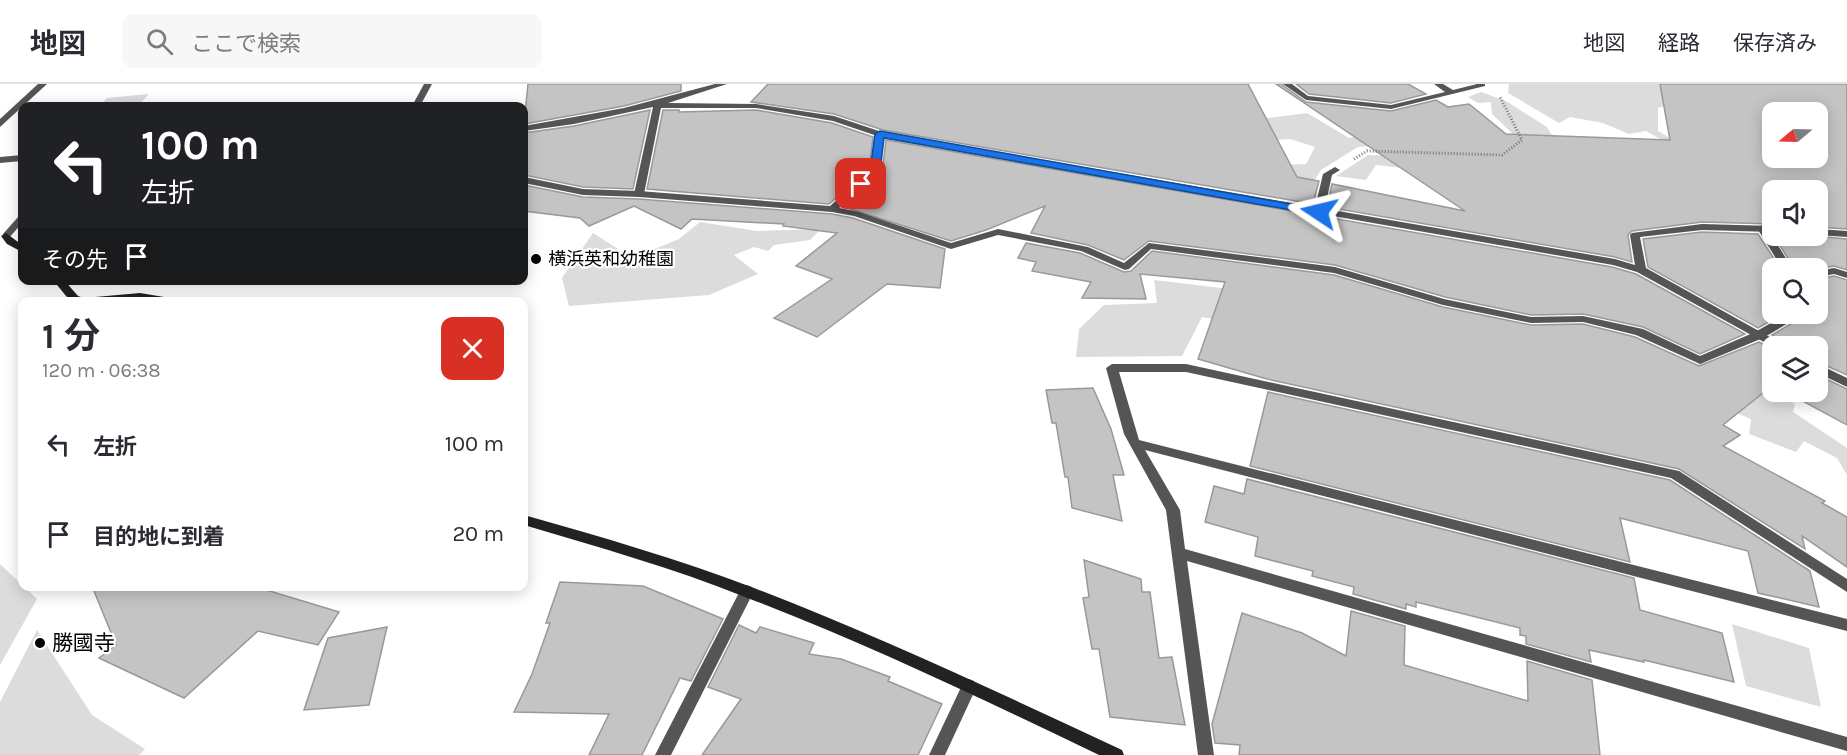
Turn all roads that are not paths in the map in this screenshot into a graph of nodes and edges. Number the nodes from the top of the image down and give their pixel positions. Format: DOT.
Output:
graph roads {
  1 [pos="43,84"];
  2 [pos="428,84"];
  3 [pos="1287,84"];
  4 [pos="1438,84"];
  5 [pos="716,85"];
  6 [pos="1481,85"];
  7 [pos="1452,93"];
  8 [pos="24,102"];
  9 [pos="418,102"];
  10 [pos="657,105"];
  11 [pos="18,107"];
  12 [pos="0,124"];
  13 [pos="528,129"];
  14 [pos="880,134"];
  15 [pos="18,158"];
  16 [pos="0,160"];
  17 [pos="1335,170"];
  18 [pos="528,181"];
  19 [pos="639,194"];
  20 [pos="832,209"];
  21 [pos="1319,212"];
  22 [pos="18,222"];
  23 [pos="1762,228"];
  24 [pos="1828,233"];
  25 [pos="18,234"];
  26 [pos="1847,234"];
  27 [pos="3,236"];
  28 [pos="18,247"];
  29 [pos="1641,270"];
  30 [pos="1828,272"];
  31 [pos="1847,275"];
  32 [pos="61,285"];
  33 [pos="72,297"];
  34 [pos="129,297"];
  35 [pos="146,297"];
  36 [pos="1779,324"];
  37 [pos="1759,335"];
  38 [pos="1762,337"];
  39 [pos="1828,374"];
  40 [pos="1847,384"];
  41 [pos="1135,443"];
  42 [pos="528,521"];
  43 [pos="1179,554"];
  44 [pos="1847,586"];
  45 [pos="747,591"];
  46 [pos="1847,625"];
  47 [pos="969,686"];
  48 [pos="1847,744"];
  49 [pos="663,755"];
  50 [pos="937,755"];
  51 [pos="1116,755"];
  52 [pos="1206,755"];
  1 -- 8 [label="street"];
  2 -- 9 [label="street"];
  3 -- 7 [label="street"];
  4 -- 7 [label="street"];
  5 -- 10 [label="street"];
  6 -- 7 [label="street"];
  10 -- 13 [label="street"];
  10 -- 14 [label="street"];
  10 -- 19 [label="street"];
  11 -- 12 [label="street"];
  14 -- 20 [label="street"];
  14 -- 21 [label="street"];
  15 -- 16 [label="street"];
  17 -- 21 [label="street"];
  18 -- 19 [label="street"];
  19 -- 20 [label="street"];
  20 -- 37 [label="street"];
  21 -- 29 [label="street"];
  22 -- 27 [label="street"];
  23 -- 29 [label="street"];
  24 -- 26 [label="street"];
  25 -- 27 [label="street"];
  27 -- 28 [label="street"];
  29 -- 37 [label="street"];
  30 -- 31 [label="street"];
  32 -- 33 [label="street"];
  34 -- 35 [label="street"];
  36 -- 37 [label="street"];
  37 -- 38 [label="street"];
  39 -- 40 [label="street"];
  41 -- 43 [label="street"];
  41 -- 44 [label="street"];
  41 -- 46 [label="street"];
  42 -- 45 [label="street"];
  43 -- 48 [label="street"];
  43 -- 52 [label="street"];
  45 -- 47 [label="street"];
  45 -- 49 [label="street"];
  47 -- 50 [label="street"];
  47 -- 51 [label="street"];
}
